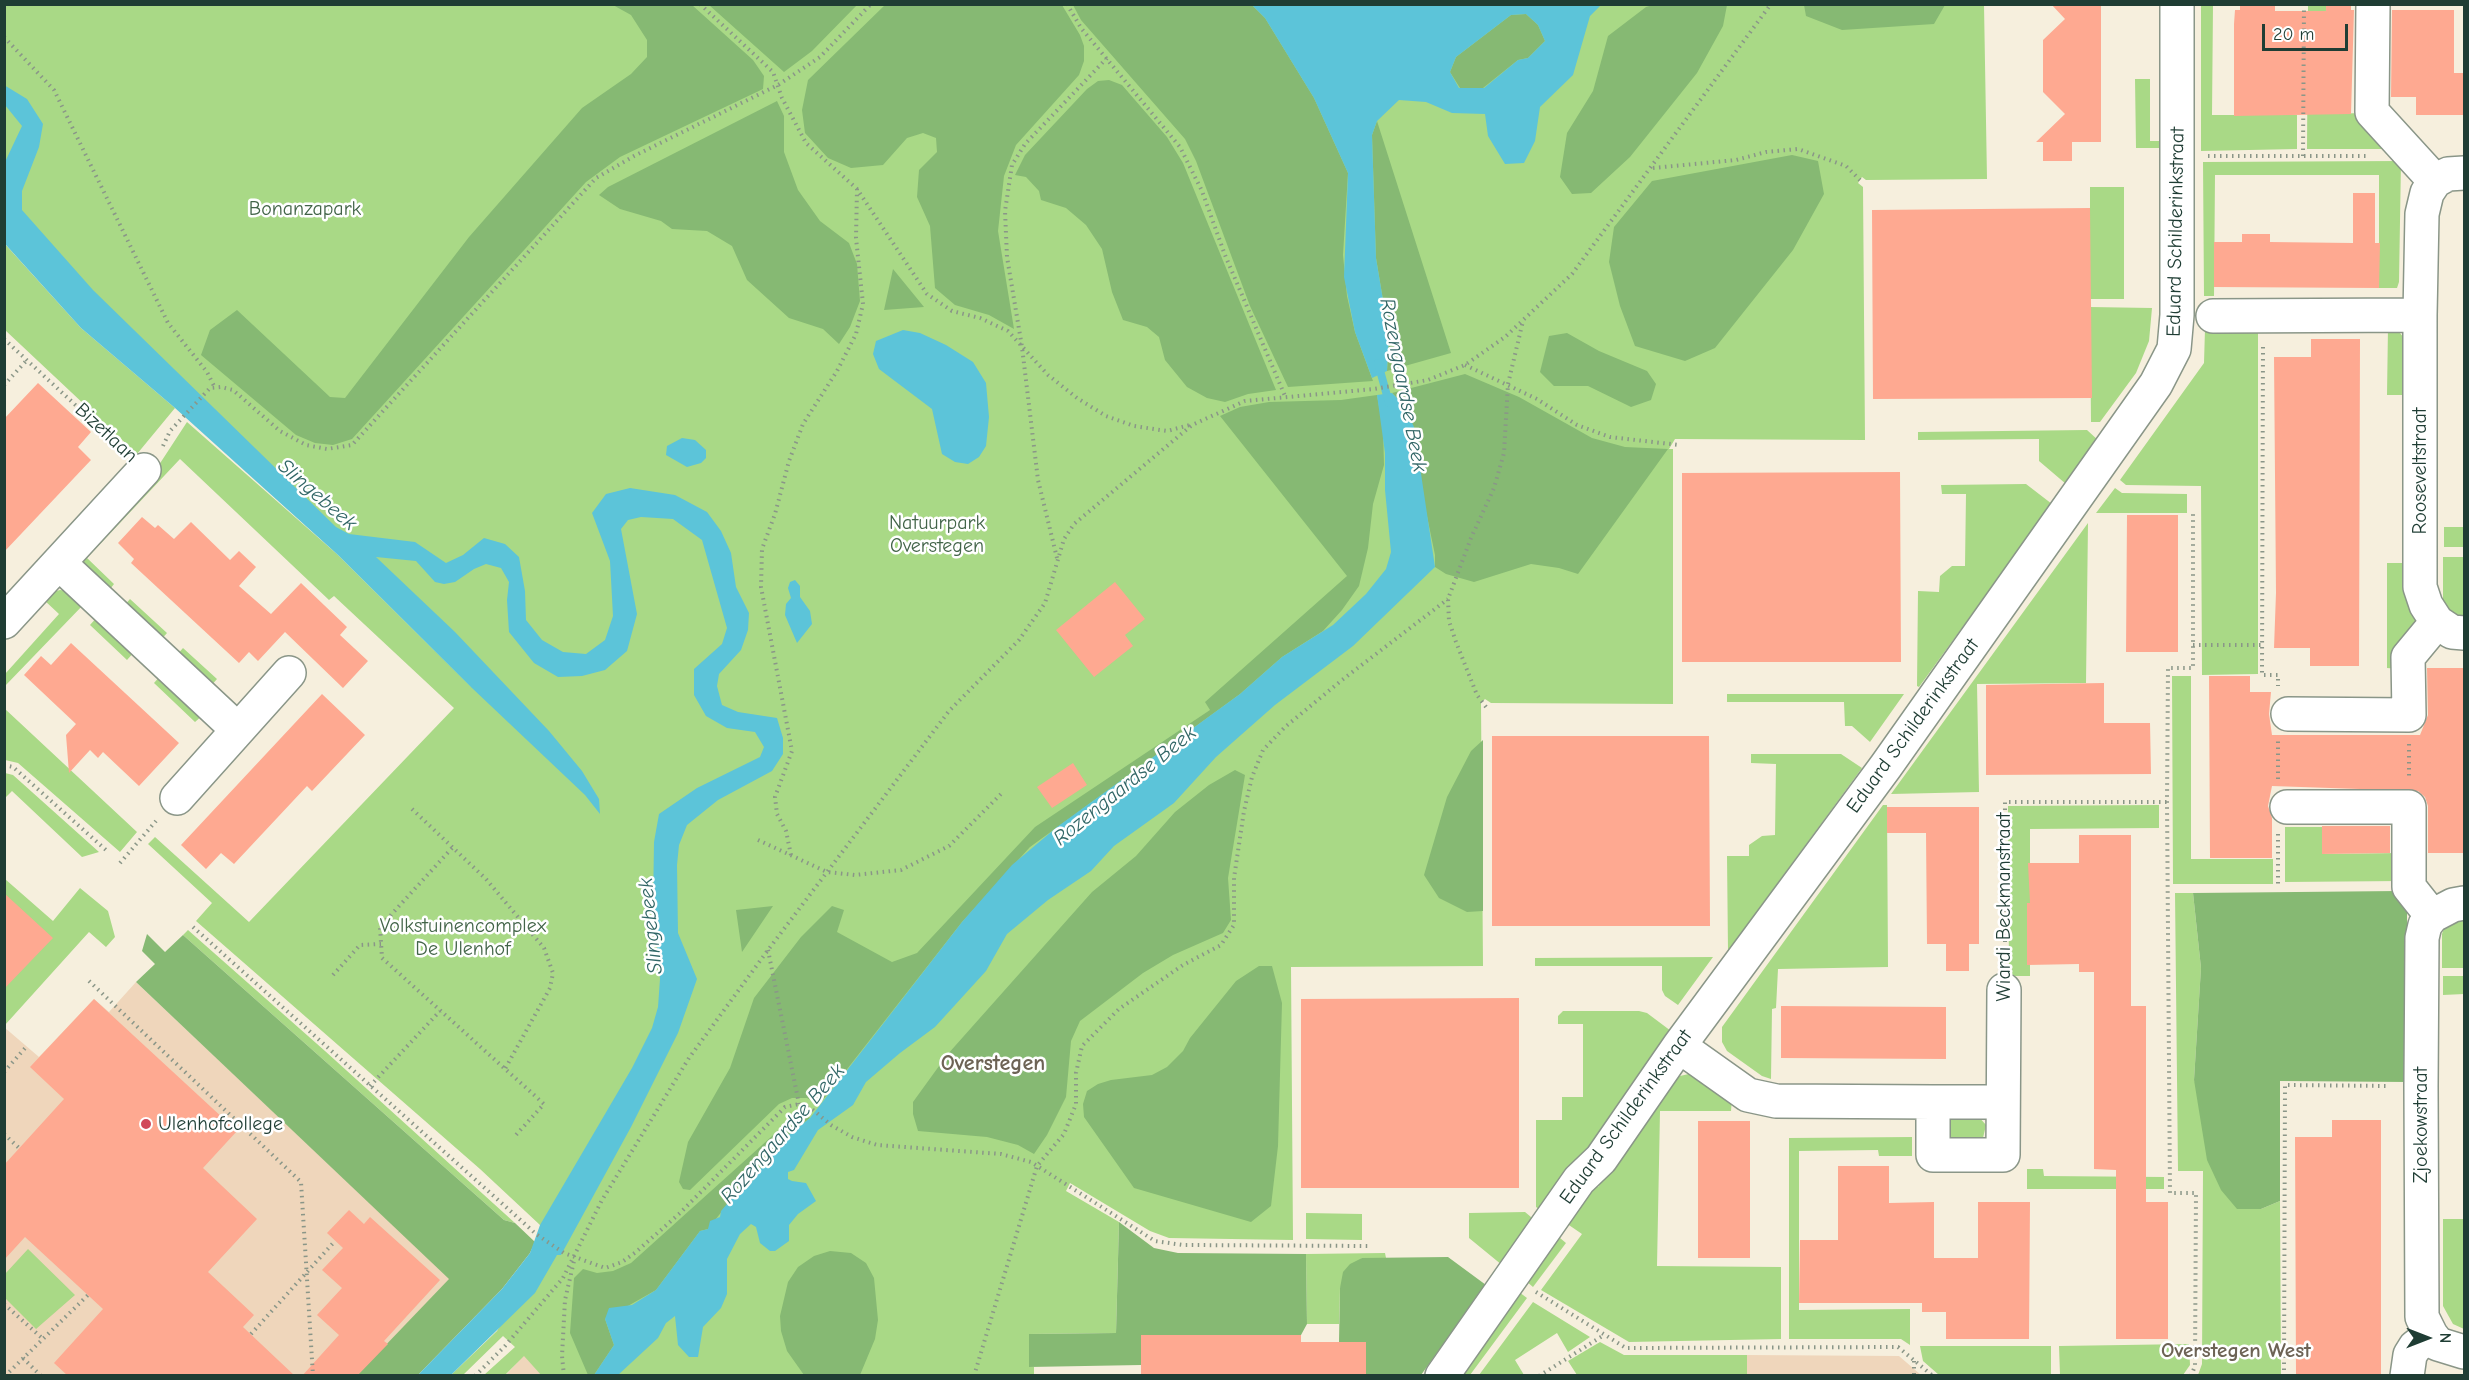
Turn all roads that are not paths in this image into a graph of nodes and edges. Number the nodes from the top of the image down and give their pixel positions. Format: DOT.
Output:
graph roads {
  1 [pos="2177,4"];
  2 [pos="2373,4"];
  3 [pos="2450,177"];
  4 [pos="2420,315"];
  5 [pos="2213,316"];
  6 [pos="144,470"];
  7 [pos="59,563"];
  8 [pos="4,622"];
  9 [pos="2451,628"];
  10 [pos="289,673"];
  11 [pos="2281,715"];
  12 [pos="238,730"];
  13 [pos="177,798"];
  14 [pos="2281,807"];
  15 [pos="2464,903"];
  16 [pos="2432,916"];
  17 [pos="2004,990"];
  18 [pos="1679,1046"];
  19 [pos="1933,1102"];
  20 [pos="2003,1102"];
  21 [pos="2431,1335"];
  22 [pos="2464,1352"];
  23 [pos="1442,1376"];
  24 [pos="2408,1376"];
  1 -- 18 [label="street, Eduard Schilderinkstraat"];
  2 -- 3 [label="street, Rooseveltstraat"];
  3 -- 4 [label="street, Rooseveltstraat"];
  4 -- 5 [label="street"];
  4 -- 9 [label="street, Rooseveltstraat"];
  6 -- 7 [label="street, Bizetlaan"];
  7 -- 8 [label="street, Bizetlaan"];
  7 -- 12 [label="street"];
  9 -- 11 [label="street, Rooseveltstraat"];
  10 -- 12 [label="street"];
  12 -- 13 [label="street"];
  14 -- 16 [label="street"];
  15 -- 16 [label="street"];
  16 -- 21 [label="street, Zjoekowstraat"];
  17 -- 20 [label="street, Wiardi Beckmanstraat"];
  18 -- 19 [label="street"];
  18 -- 23 [label="street, Eduard Schilderinkstraat"];
  19 -- 20 [label="street"];
  19 -- 20 [label="street, Wiardi Beckmanstraat"];
  21 -- 22 [label="street"];
  21 -- 24 [label="street"];
}
